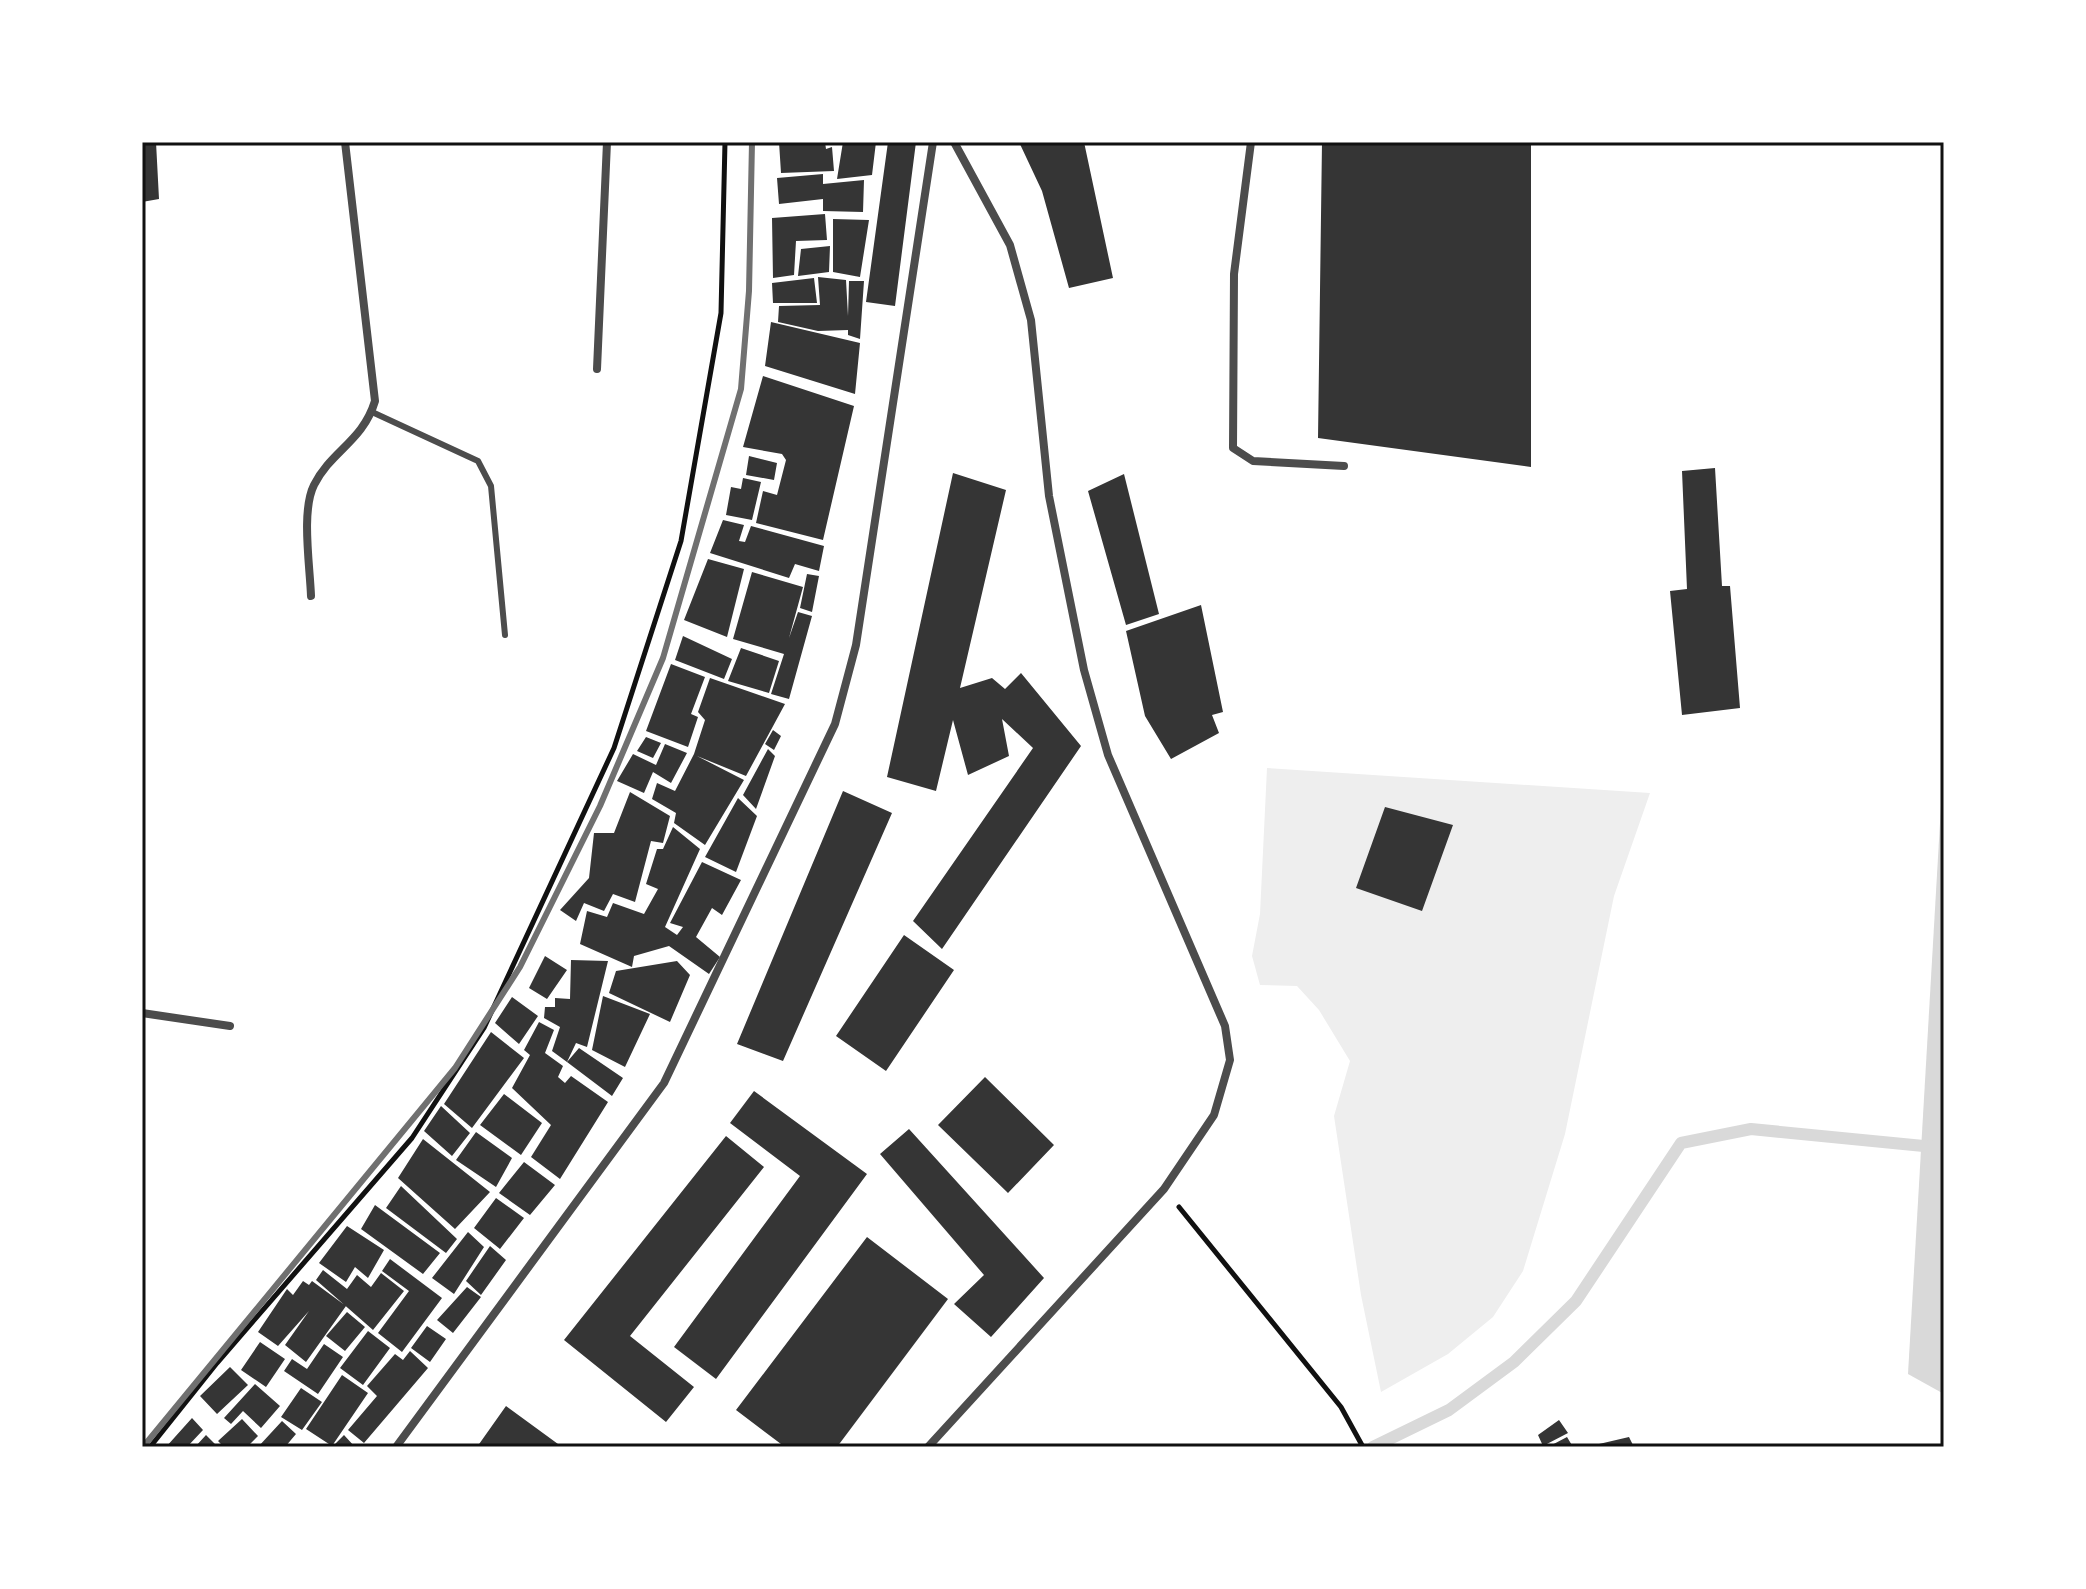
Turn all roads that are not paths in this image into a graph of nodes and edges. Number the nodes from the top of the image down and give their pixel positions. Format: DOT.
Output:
graph roads {
  1 [pos="345,142"];
  2 [pos="607,142"];
  3 [pos="933,142"];
  4 [pos="954,142"];
  5 [pos="1251,142"];
  6 [pos="597,369"];
  7 [pos="372,412"];
  8 [pos="1344,466"];
  9 [pos="311,596"];
  10 [pos="505,635"];
  11 [pos="142,1013"];
  12 [pos="230,1026"];
  13 [pos="396,1447"];
  14 [pos="928,1447"];
  1 -- 7 [label="street"];
  2 -- 6 [label="street"];
  3 -- 13 [label="street"];
  4 -- 14 [label="street"];
  5 -- 8 [label="street"];
  7 -- 9 [label="street"];
  7 -- 10 [label="lane"];
  11 -- 12 [label="street"];
}
